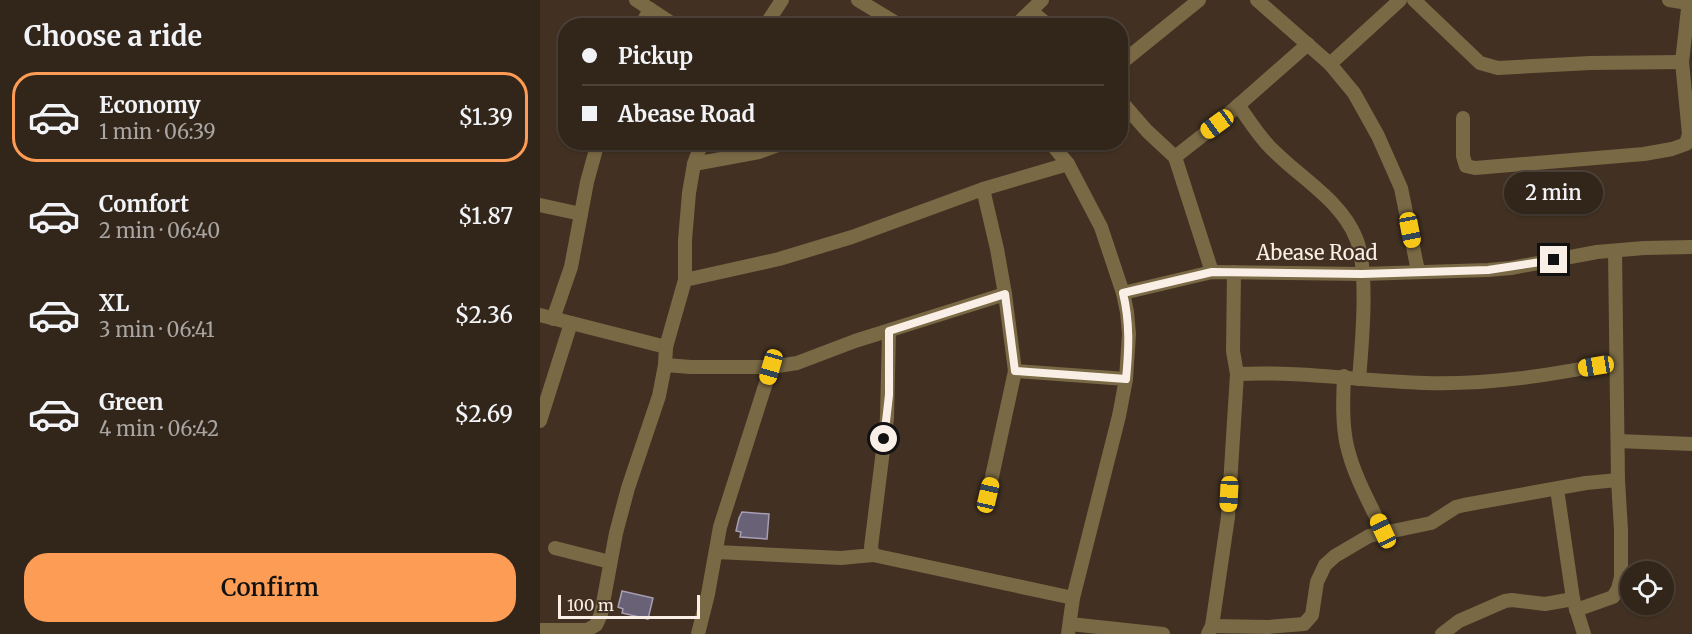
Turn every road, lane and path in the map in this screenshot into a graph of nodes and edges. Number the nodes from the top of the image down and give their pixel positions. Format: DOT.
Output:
graph roads {
  1 [pos="636,0"];
  2 [pos="782,0"];
  3 [pos="858,0"];
  4 [pos="1042,0"];
  5 [pos="1199,0"];
  6 [pos="1257,0"];
  7 [pos="1400,0"];
  8 [pos="1414,0"];
  9 [pos="1669,0"];
  10 [pos="1688,2"];
  11 [pos="650,9"];
  12 [pos="1031,10"];
  13 [pos="645,18"];
  14 [pos="664,18"];
  15 [pos="770,18"];
  16 [pos="888,18"];
  17 [pos="1024,18"];
  18 [pos="1040,18"];
  19 [pos="1308,44"];
  20 [pos="1128,58"];
  21 [pos="1682,62"];
  22 [pos="1330,64"];
  23 [pos="1238,105"];
  24 [pos="1128,109"];
  25 [pos="1463,118"];
  26 [pos="596,150"];
  27 [pos="699,150"];
  28 [pos="765,150"];
  29 [pos="1057,150"];
  30 [pos="1175,157"];
  31 [pos="694,164"];
  32 [pos="1068,164"];
  33 [pos="983,189"];
  34 [pos="540,205"];
  35 [pos="581,214"];
  36 [pos="1692,247"];
  37 [pos="1615,251"];
  38 [pos="1418,271"];
  39 [pos="1212,272"];
  40 [pos="1234,272"];
  41 [pos="1362,274"];
  42 [pos="685,280"];
  43 [pos="1123,293"];
  44 [pos="1005,294"];
  45 [pos="547,317"];
  46 [pos="571,323"];
  47 [pos="889,331"];
  48 [pos="666,347"];
  49 [pos="1616,362"];
  50 [pos="665,365"];
  51 [pos="771,367"];
  52 [pos="1015,371"];
  53 [pos="1237,374"];
  54 [pos="1344,376"];
  55 [pos="1126,379"];
  56 [pos="1359,379"];
  57 [pos="540,421"];
  58 [pos="1618,441"];
  59 [pos="1692,444"];
  60 [pos="1618,480"];
  61 [pos="1557,489"];
  62 [pos="988,495"];
  63 [pos="1383,531"];
  64 [pos="555,548"];
  65 [pos="716,552"];
  66 [pos="873,555"];
  67 [pos="610,562"];
  68 [pos="1073,598"];
  69 [pos="1575,605"];
  70 [pos="1069,629"];
  71 [pos="540,630"];
  72 [pos="1210,630"];
  73 [pos="586,632"];
  74 [pos="698,634"];
  75 [pos="1163,634"];
  76 [pos="1442,634"];
  77 [pos="1584,634"];
  1 -- 11 [label="street"];
  2 -- 15 [label="street"];
  3 -- 16 [label="street"];
  4 -- 12 [label="street"];
  5 -- 20 [label="street"];
  6 -- 19 [label="street"];
  7 -- 22 [label="street"];
  8 -- 21 [label="street"];
  9 -- 10 [label="street"];
  10 -- 21 [label="street"];
  11 -- 13 [label="street"];
  11 -- 14 [label="street"];
  12 -- 17 [label="street"];
  12 -- 18 [label="street"];
  19 -- 22 [label="street"];
  19 -- 23 [label="street"];
  21 -- 25 [label="street"];
  22 -- 38 [label="street"];
  23 -- 30 [label="street"];
  23 -- 41 [label="street"];
  24 -- 30 [label="street"];
  26 -- 35 [label="street"];
  27 -- 31 [label="street"];
  28 -- 31 [label="street"];
  29 -- 32 [label="street"];
  30 -- 39 [label="street"];
  31 -- 42 [label="street"];
  32 -- 33 [label="street"];
  32 -- 43 [label="street"];
  33 -- 42 [label="street"];
  33 -- 44 [label="street"];
  34 -- 35 [label="street"];
  35 -- 45 [label="street"];
  36 -- 37 [label="street, Abease Road"];
  37 -- 38 [label="street, Abease Road"];
  37 -- 49 [label="street"];
  38 -- 41 [label="street, Abease Road"];
  39 -- 40 [label="street, Abease Road"];
  39 -- 43 [label="street, Abease Road"];
  40 -- 41 [label="street, Abease Road"];
  40 -- 53 [label="street"];
  41 -- 56 [label="street"];
  42 -- 48 [label="street"];
  43 -- 55 [label="street"];
  44 -- 47 [label="street"];
  44 -- 52 [label="street"];
  45 -- 46 [label="street"];
  46 -- 48 [label="street"];
  46 -- 57 [label="street"];
  47 -- 51 [label="street"];
  47 -- 66 [label="street"];
  48 -- 50 [label="street"];
  49 -- 56 [label="street"];
  49 -- 58 [label="street"];
  50 -- 51 [label="street"];
  50 -- 67 [label="street"];
  51 -- 65 [label="street"];
  52 -- 55 [label="street"];
  52 -- 62 [label="street"];
  53 -- 54 [label="street"];
  53 -- 72 [label="street"];
  54 -- 56 [label="street"];
  54 -- 63 [label="street"];
  55 -- 68 [label="street"];
  58 -- 59 [label="street"];
  58 -- 60 [label="street"];
  60 -- 61 [label="street"];
  60 -- 69 [label="street"];
  61 -- 63 [label="street"];
  61 -- 69 [label="street"];
  63 -- 72 [label="street"];
  64 -- 67 [label="street"];
  65 -- 66 [label="street"];
  65 -- 74 [label="street"];
  66 -- 68 [label="street"];
  67 -- 73 [label="street"];
  68 -- 70 [label="street"];
  69 -- 76 [label="street"];
  69 -- 77 [label="street"];
  70 -- 75 [label="street"];
  71 -- 73 [label="street"];
}
